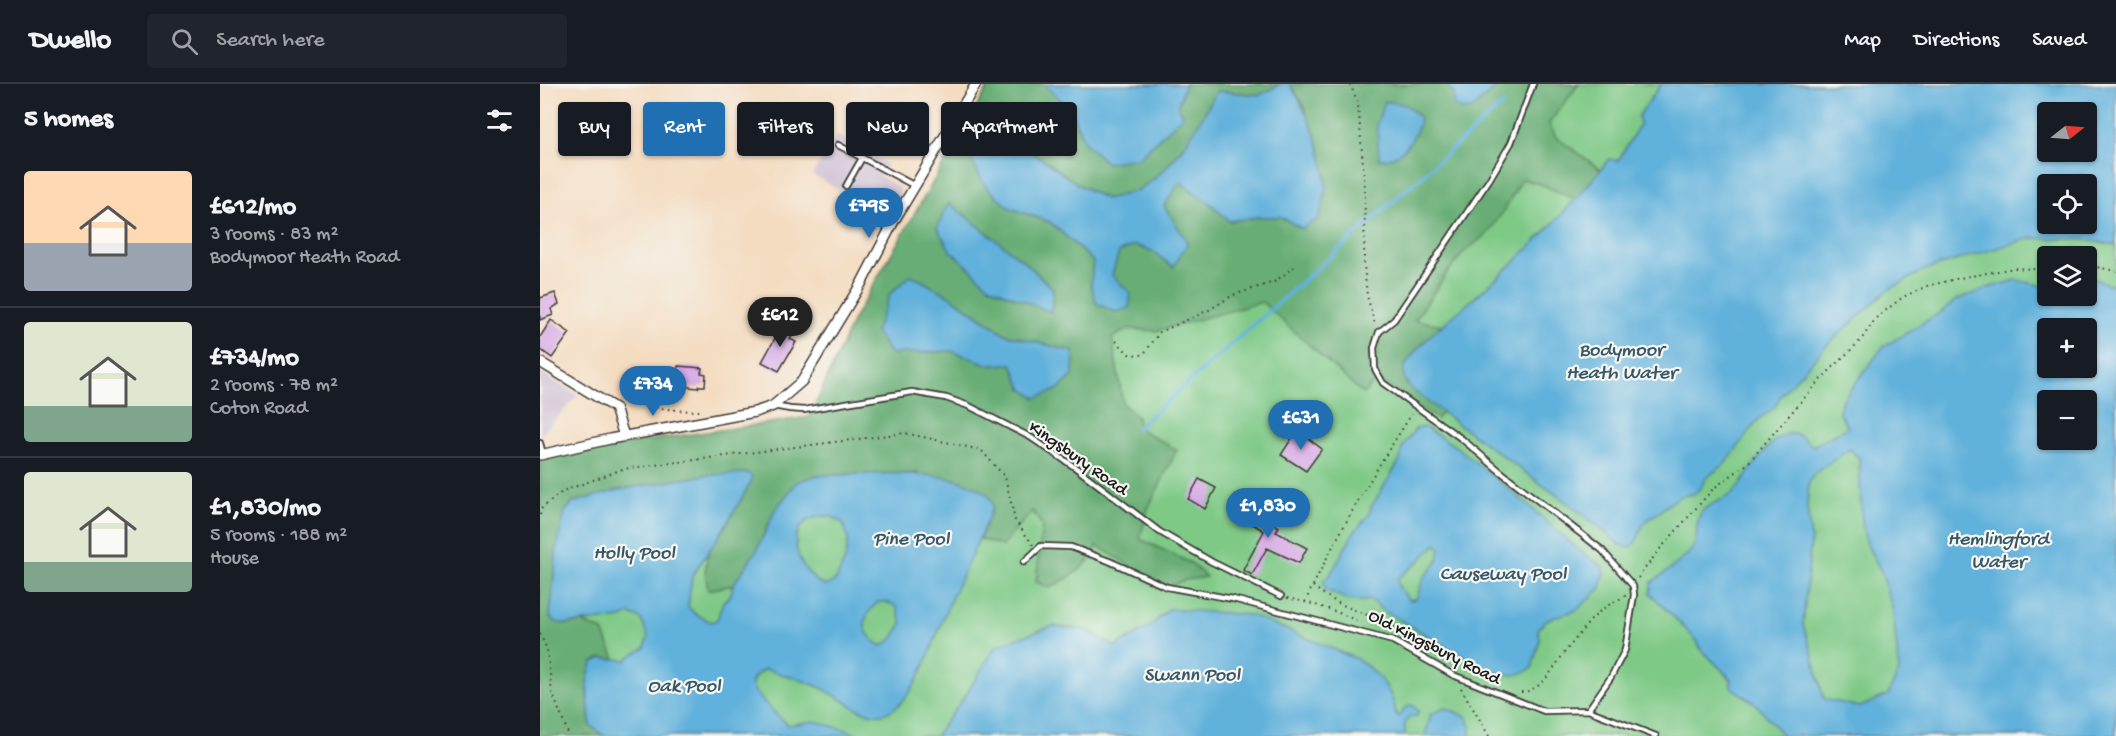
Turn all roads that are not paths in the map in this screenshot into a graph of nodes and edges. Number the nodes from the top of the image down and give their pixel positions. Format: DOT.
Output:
graph roads {
  1 [pos="976,84"];
  2 [pos="1533,84"];
  3 [pos="838,145"];
  4 [pos="862,158"];
  5 [pos="846,186"];
  6 [pos="915,186"];
  7 [pos="540,362"];
  8 [pos="773,406"];
  9 [pos="624,436"];
  10 [pos="540,443"];
  11 [pos="541,454"];
  12 [pos="1024,562"];
  13 [pos="1281,596"];
  14 [pos="1588,710"];
  15 [pos="1656,736"];
  1 -- 6 [label="street"];
  2 -- 14 [label="lane"];
  3 -- 4 [label="lane"];
  4 -- 5 [label="lane"];
  4 -- 6 [label="lane"];
  6 -- 8 [label="street"];
  7 -- 9 [label="street"];
  8 -- 9 [label="street"];
  8 -- 13 [label="lane, Kingsbury Road"];
  9 -- 11 [label="street"];
  10 -- 11 [label="lane"];
  12 -- 14 [label="lane, Old Kingsbury Road"];
  14 -- 15 [label="lane, Old Kingsbury Road"];
}
